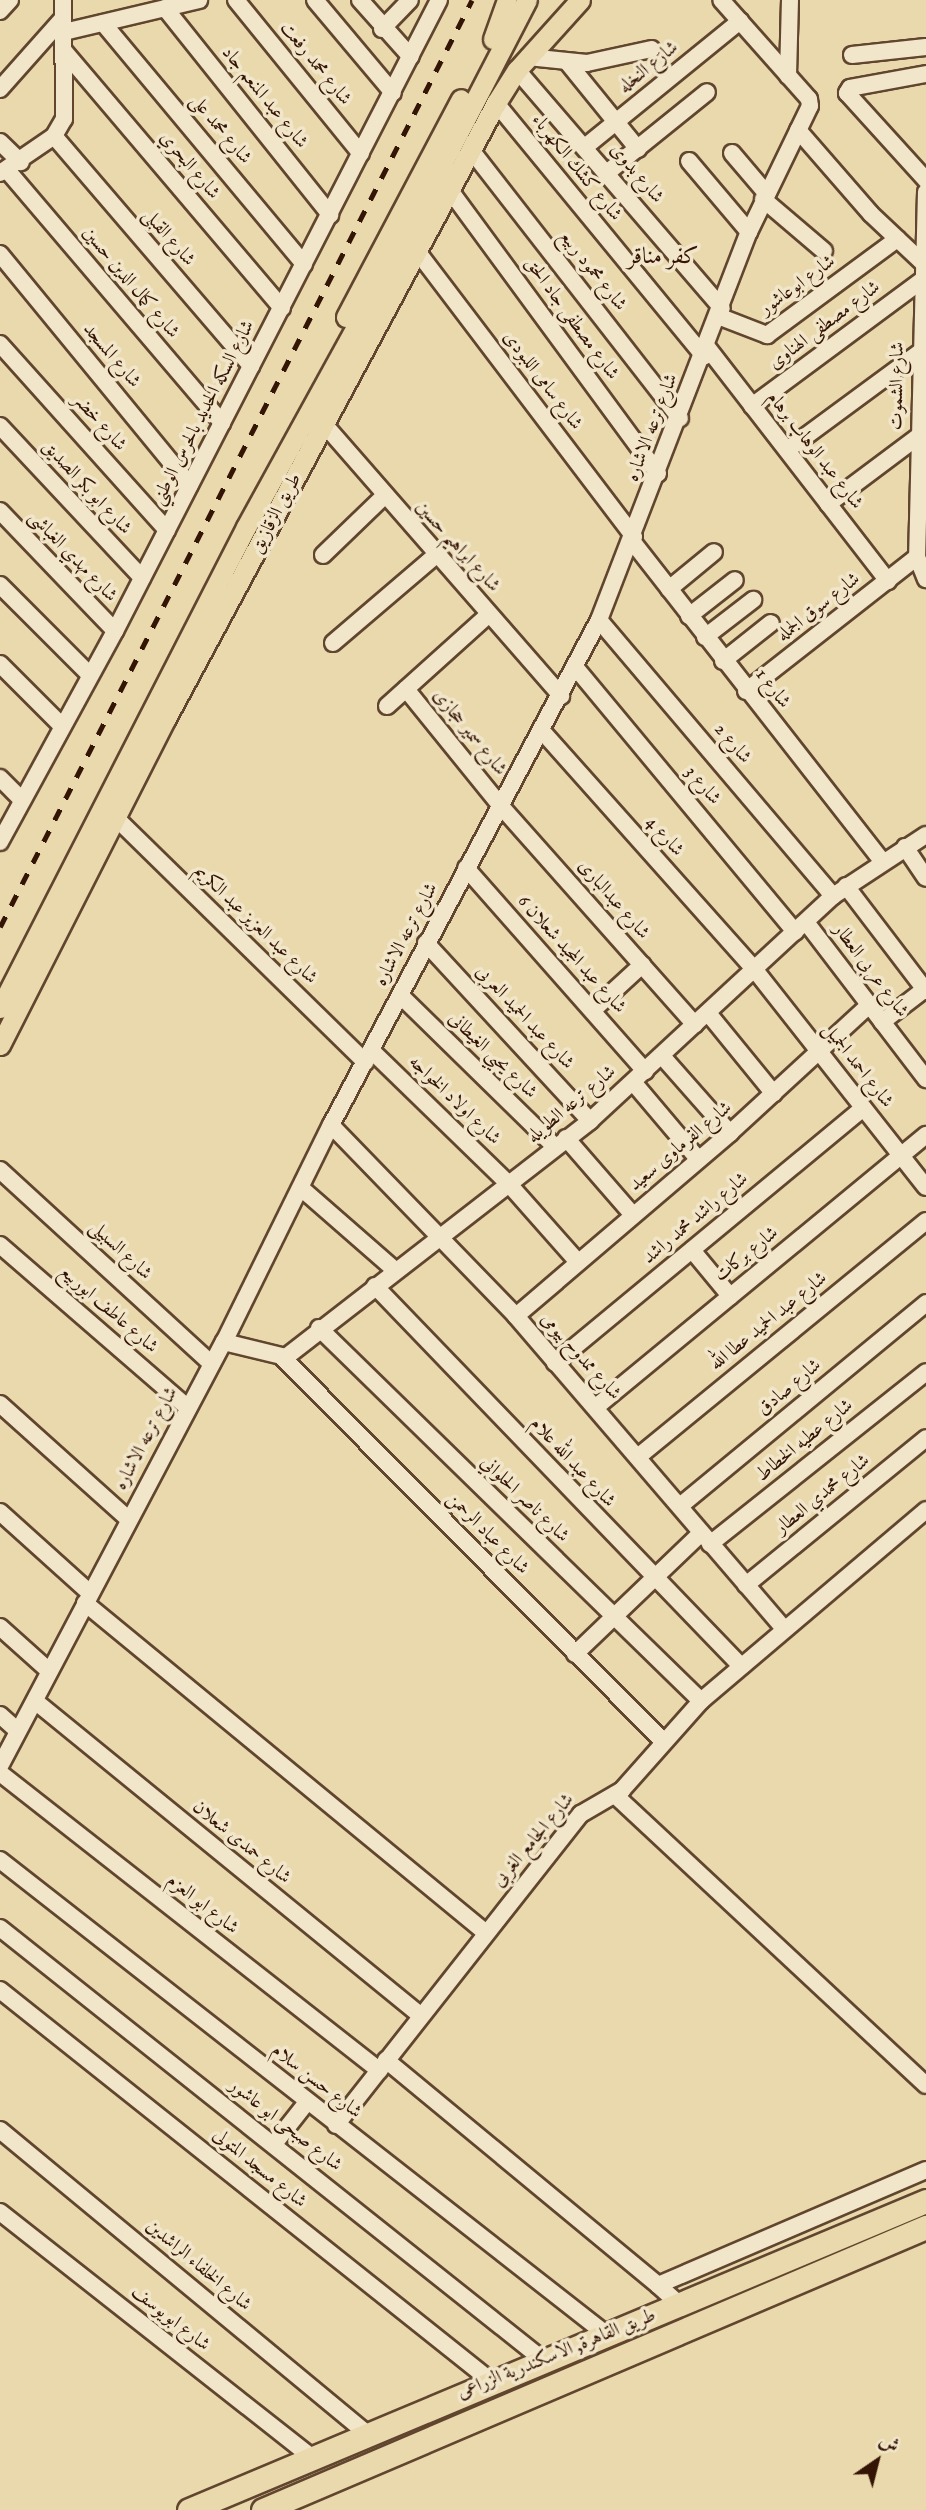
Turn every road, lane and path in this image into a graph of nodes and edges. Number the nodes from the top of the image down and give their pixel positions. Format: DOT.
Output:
graph roads {
  1 [pos="10,0"];
  2 [pos="63,0"];
  3 [pos="199,0"];
  4 [pos="236,0"];
  5 [pos="315,0"];
  6 [pos="360,0"];
  7 [pos="410,0"];
  8 [pos="439,0"];
  9 [pos="507,0"];
  10 [pos="527,0"];
  11 [pos="721,0"];
  12 [pos="790,0"];
  13 [pos="576,2"];
  14 [pos="165,8"];
  15 [pos="0,11"];
  16 [pos="740,21"];
  17 [pos="103,23"];
  18 [pos="63,25"];
  19 [pos="382,29"];
  20 [pos="926,47"];
  21 [pos="652,49"];
  22 [pos="64,51"];
  23 [pos="852,55"];
  24 [pos="411,57"];
  25 [pos="522,63"];
  26 [pos="568,63"];
  27 [pos="926,74"];
  28 [pos="788,76"];
  29 [pos="3,78"];
  30 [pos="707,92"];
  31 [pos="393,93"];
  32 [pos="496,103"];
  33 [pos="615,123"];
  34 [pos="798,130"];
  35 [pos="54,136"];
  36 [pos="0,142"];
  37 [pos="586,147"];
  38 [pos="638,149"];
  39 [pos="471,150"];
  40 [pos="732,153"];
  41 [pos="361,154"];
  42 [pos="689,161"];
  43 [pos="9,168"];
  44 [pos="608,172"];
  45 [pos="926,180"];
  46 [pos="449,189"];
  47 [pos="926,191"];
  48 [pos="764,196"];
  49 [pos="330,215"];
  50 [pos="749,232"];
  51 [pos="897,239"];
  52 [pos="417,251"];
  53 [pos="824,251"];
  54 [pos="924,251"];
  55 [pos="0,254"];
  56 [pos="304,264"];
  57 [pos="922,280"];
  58 [pos="282,308"];
  59 [pos="720,312"];
  60 [pos="923,328"];
  61 [pos="0,344"];
  62 [pos="705,352"];
  63 [pos="920,352"];
  64 [pos="251,366"];
  65 [pos="327,375"];
  66 [pos="752,406"];
  67 [pos="680,418"];
  68 [pos="222,423"];
  69 [pos="324,424"];
  70 [pos="0,426"];
  71 [pos="919,436"];
  72 [pos="787,450"];
  73 [pos="923,455"];
  74 [pos="289,469"];
  75 [pos="658,474"];
  76 [pos="190,485"];
  77 [pos="384,496"];
  78 [pos="828,504"];
  79 [pos="0,511"];
  80 [pos="922,529"];
  81 [pos="167,530"];
  82 [pos="633,539"];
  83 [pos="714,552"];
  84 [pos="323,555"];
  85 [pos="436,555"];
  86 [pos="922,569"];
  87 [pos="142,578"];
  88 [pos="735,580"];
  89 [pos="888,581"];
  90 [pos="0,585"];
  91 [pos="669,589"];
  92 [pos="753,600"];
  93 [pos="489,614"];
  94 [pos="689,616"];
  95 [pos="600,620"];
  96 [pos="771,623"];
  97 [pos="115,631"];
  98 [pos="705,637"];
  99 [pos="333,643"];
  100 [pos="723,661"];
  101 [pos="0,664"];
  102 [pos="576,668"];
  103 [pos="90,675"];
  104 [pos="406,689"];
  105 [pos="746,691"];
  106 [pos="561,696"];
  107 [pos="387,706"];
  108 [pos="62,726"];
  109 [pos="542,731"];
  110 [pos="0,778"];
  111 [pos="22,800"];
  112 [pos="499,804"];
  113 [pos="116,818"];
  114 [pos="926,835"];
  115 [pos="0,842"];
  116 [pos="905,847"];
  117 [pos="882,861"];
  118 [pos="466,868"];
  119 [pos="926,878"];
  120 [pos="839,891"];
  121 [pos="65,900"];
  122 [pos="800,927"];
  123 [pos="426,943"];
  124 [pos="642,965"];
  125 [pos="755,971"];
  126 [pos="925,990"];
  127 [pos="400,995"];
  128 [pos="869,1005"];
  129 [pos="0,1008"];
  130 [pos="593,1010"];
  131 [pos="708,1013"];
  132 [pos="882,1022"];
  133 [pos="695,1025"];
  134 [pos="0,1045"];
  135 [pos="818,1050"];
  136 [pos="368,1056"];
  137 [pos="662,1056"];
  138 [pos="639,1077"];
  139 [pos="926,1080"];
  140 [pos="774,1094"];
  141 [pos="863,1108"];
  142 [pos="590,1121"];
  143 [pos="331,1125"];
  144 [pos="730,1133"];
  145 [pos="926,1135"];
  146 [pos="561,1143"];
  147 [pos="901,1155"];
  148 [pos="698,1159"];
  149 [pos="0,1170"];
  150 [pos="508,1183"];
  151 [pos="926,1187"];
  152 [pos="301,1188"];
  153 [pos="633,1215"];
  154 [pos="926,1221"];
  155 [pos="441,1235"];
  156 [pos="0,1245"];
  157 [pos="692,1250"];
  158 [pos="578,1261"];
  159 [pos="395,1270"];
  160 [pos="375,1286"];
  161 [pos="730,1296"];
  162 [pos="926,1303"];
  163 [pos="516,1316"];
  164 [pos="319,1328"];
  165 [pos="224,1342"];
  166 [pos="283,1358"];
  167 [pos="555,1363"];
  168 [pos="212,1364"];
  169 [pos="926,1372"];
  170 [pos="0,1404"];
  171 [pos="596,1407"];
  172 [pos="188,1408"];
  173 [pos="926,1438"];
  174 [pos="639,1456"];
  175 [pos="681,1506"];
  176 [pos="926,1510"];
  177 [pos="0,1512"];
  178 [pos="128,1519"];
  179 [pos="706,1539"];
  180 [pos="652,1578"];
  181 [pos="746,1585"];
  182 [pos="87,1598"];
  183 [pos="613,1616"];
  184 [pos="0,1627"];
  185 [pos="784,1629"];
  186 [pos="575,1654"];
  187 [pos="741,1667"];
  188 [pos="50,1671"];
  189 [pos="35,1701"];
  190 [pos="701,1701"];
  191 [pos="0,1716"];
  192 [pos="18,1731"];
  193 [pos="662,1740"];
  194 [pos="0,1766"];
  195 [pos="0,1773"];
  196 [pos="615,1795"];
  197 [pos="0,1860"];
  198 [pos="0,1928"];
  199 [pos="486,1933"];
  200 [pos="0,1990"];
  201 [pos="421,2017"];
  202 [pos="383,2065"];
  203 [pos="926,2085"];
  204 [pos="307,2102"];
  205 [pos="336,2125"];
  206 [pos="0,2130"];
  207 [pos="274,2144"];
  208 [pos="926,2170"];
  209 [pos="926,2201"];
  210 [pos="0,2212"];
  211 [pos="926,2227"];
  212 [pos="657,2285"];
  213 [pos="679,2304"];
  214 [pos="607,2335"];
  215 [pos="542,2359"];
  216 [pos="491,2381"];
  217 [pos="369,2435"];
  218 [pos="313,2458"];
  219 [pos="189,2510"];
  220 [pos="262,2510"];
  1 -- 15 [label="street"];
  2 -- 18 [label="street"];
  3 -- 14 [label="street"];
  4 -- 41 [label="street, شارع محمد رفعت"];
  5 -- 31 [label="street"];
  6 -- 19 [label="street"];
  7 -- 19 [label="street"];
  8 -- 24 [label="street, شارع السكه الحديد بالحرس الوطني"];
  9 -- 65 [label="main road"];
  10 -- 65 [label="main road, طريق الزقازيق"];
  11 -- 16 [label="street"];
  12 -- 28 [label="street"];
  13 -- 25 [label="main road, طريق الزقازيق"];
  14 -- 17 [label="street"];
  14 -- 49 [label="street, شارع عبد المنعم جاد"];
  16 -- 28 [label="street"];
  16 -- 33 [label="street, شارع النخله"];
  17 -- 18 [label="street"];
  17 -- 56 [label="street, شارع محمد على"];
  18 -- 22 [label="street"];
  18 -- 29 [label="street"];
  19 -- 24 [label="street"];
  20 -- 23 [label="street"];
  21 -- 26 [label="street"];
  22 -- 35 [label="street"];
  22 -- 58 [label="street, شارع البحري"];
  24 -- 31 [label="street, شارع السكه الحديد بالحرس الوطني"];
  25 -- 26 [label="street"];
  25 -- 32 [label="main road, طريق الزقازيق"];
  25 -- 37 [label="street, شارع بدوى"];
  26 -- 33 [label="street"];
  27 -- 45 [label="street"];
  28 -- 34 [label="street, شارع ترعه الاشاره"];
  30 -- 38 [label="street"];
  31 -- 41 [label="street, شارع السكه الحديد بالحرس الوطني"];
  32 -- 39 [label="main road, طريق الزقازيق"];
  32 -- 62 [label="street, شارع كشك الكهرباء"];
  33 -- 37 [label="street, شارع النخله"];
  33 -- 38 [label="street"];
  34 -- 48 [label="street, شارع ترعه الاشاره"];
  34 -- 51 [label="street"];
  35 -- 43 [label="street"];
  35 -- 64 [label="street, شارع القبلى"];
  36 -- 43 [label="street, شارع كمال الدين حسين"];
  37 -- 44 [label="street, شارع بدوى"];
  38 -- 44 [label="street"];
  39 -- 46 [label="main road, طريق الزقازيق"];
  39 -- 67 [label="street, شارع محمود ربيع"];
  40 -- 48 [label="street"];
  41 -- 49 [label="street, شارع السكه الحديد بالحرس الوطني"];
  42 -- 50 [label="street"];
  43 -- 68 [label="street, شارع كمال الدين حسين"];
  44 -- 59 [label="street, شارع بدوى"];
  46 -- 52 [label="main road, طريق الزقازيق"];
  46 -- 75 [label="street, شارع مصطفى جاد الحق"];
  47 -- 54 [label="street, شارع الشموت"];
  48 -- 50 [label="street, شارع ترعه الاشاره"];
  48 -- 53 [label="street"];
  49 -- 56 [label="street, شارع السكه الحديد بالحرس الوطني"];
  50 -- 59 [label="street, شارع ترعه الاشاره"];
  51 -- 54 [label="street"];
  51 -- 59 [label="street, شارع ابوعاشور"];
  52 -- 69 [label="main road, طريق الزقازيق"];
  52 -- 82 [label="street, شارع سامى اللبودى"];
  54 -- 57 [label="street, شارع الشموت"];
  55 -- 76 [label="street, شارع المسجد"];
  56 -- 58 [label="street, شارع السكه الحديد بالحرس الوطني"];
  57 -- 60 [label="street, شارع الشموت"];
  57 -- 66 [label="street, شارع مصطفى الهناوى"];
  58 -- 64 [label="street, شارع السكه الحديد بالحرس الوطني"];
  59 -- 62 [label="street, شارع ترعه الاشاره"];
  60 -- 63 [label="street, شارع الشموت"];
  61 -- 81 [label="street, شارع خضر"];
  62 -- 66 [label="street, شارع عبد الوهاب برهام"];
  62 -- 67 [label="street, شارع ترعه الاشاره"];
  63 -- 71 [label="street, شارع الشموت"];
  63 -- 72 [label="street"];
  64 -- 68 [label="street, شارع السكه الحديد بالحرس الوطني"];
  65 -- 74 [label="main road, طريق الزقازيق"];
  66 -- 72 [label="street, شارع عبد الوهاب برهام"];
  67 -- 75 [label="street, شارع ترعه الاشاره"];
  68 -- 76 [label="street, شارع السكه الحديد بالحرس الوطني"];
  69 -- 74 [label="main road, طريق الزقازيق"];
  69 -- 77 [label="street, شارع ابراهيم حسين"];
  70 -- 87 [label="street, شارع ابو بكر الصديق"];
  71 -- 73 [label="street, شارع الشموت"];
  71 -- 78 [label="street"];
  72 -- 78 [label="street, شارع عبد الوهاب برهام"];
  73 -- 80 [label="street, شارع الشموت"];
  74 -- 113 [label="main road, طريق الزقازيق"];
  74 -- 121 [label="main road, طريق الزقازيق"];
  75 -- 82 [label="street, شارع ترعه الاشاره"];
  76 -- 81 [label="street, شارع السكه الحديد بالحرس الوطني"];
  77 -- 84 [label="street"];
  77 -- 85 [label="street, شارع ابراهيم حسين"];
  78 -- 89 [label="street, شارع عبد الوهاب برهام"];
  79 -- 97 [label="street, شارع مهدي الغباشى"];
  80 -- 86 [label="street, شارع الشموت"];
  81 -- 87 [label="street, شارع السكه الحديد بالحرس الوطني"];
  82 -- 91 [label="street, شارع 1"];
  82 -- 95 [label="street, شارع ترعه الاشاره"];
  83 -- 91 [label="street"];
  85 -- 93 [label="street, شارع ابراهيم حسين"];
  85 -- 99 [label="street"];
  86 -- 89 [label="street, شارع سوق الجمله"];
  87 -- 97 [label="street, شارع السكه الحديد بالحرس الوطني"];
  88 -- 94 [label="street"];
  89 -- 105 [label="street, شارع سوق الجمله"];
  90 -- 103 [label="street"];
  91 -- 94 [label="street, شارع 1"];
  92 -- 98 [label="street"];
  93 -- 104 [label="street"];
  93 -- 106 [label="street, شارع ابراهيم حسين"];
  94 -- 98 [label="street, شارع 1"];
  95 -- 102 [label="street, شارع ترعه الاشاره"];
  95 -- 120 [label="street, شارع 2"];
  96 -- 100 [label="street"];
  97 -- 103 [label="street, شارع السكه الحديد بالحرس الوطني"];
  98 -- 100 [label="street, شارع 1"];
  100 -- 105 [label="street, شارع 1"];
  101 -- 108 [label="street"];
  102 -- 106 [label="street, شارع ترعه الاشاره"];
  102 -- 122 [label="street, شارع 3"];
  103 -- 108 [label="street, شارع السكه الحديد بالحرس الوطني"];
  104 -- 107 [label="street"];
  104 -- 112 [label="street, شارع سمير حجازى"];
  105 -- 117 [label="street, شارع 1"];
  106 -- 109 [label="street, شارع ترعه الاشاره"];
  108 -- 111 [label="street, شارع السكه الحديد بالحرس الوطني"];
  109 -- 112 [label="street, شارع ترعه الاشاره"];
  109 -- 125 [label="street, شارع 4"];
  110 -- 111 [label="street"];
  111 -- 115 [label="street, شارع السكه الحديد بالحرس الوطني"];
  112 -- 118 [label="street, شارع ترعه الاشاره"];
  112 -- 124 [label="street, شارع عبدالبارى"];
  113 -- 121 [label="main road, طريق الزقازيق"];
  113 -- 136 [label="street, شارع عبد العزيز عبد الكريم"];
  114 -- 116 [label="street, شارع ترعه الطويله"];
  116 -- 117 [label="street, شارع ترعه الطويله"];
  116 -- 119 [label="street"];
  117 -- 120 [label="street, شارع ترعه الطويله"];
  118 -- 123 [label="street, شارع ترعه الاشاره"];
  118 -- 130 [label="street, شارع عبد المجيد شعلان 6"];
  120 -- 122 [label="street, شارع ترعه الطويله"];
  120 -- 126 [label="street, شارع 2"];
  121 -- 129 [label="main road, طريق الزقازيق"];
  121 -- 134 [label="main road, طريق الزقازيق"];
  122 -- 125 [label="street, شارع ترعه الطويله"];
  122 -- 128 [label="street, شارع عربى العطار"];
  123 -- 127 [label="street, شارع ترعه الاشاره"];
  123 -- 142 [label="street, شارع عبد الحميد العربى"];
  124 -- 130 [label="street"];
  124 -- 133 [label="street, شارع عبدالبارى"];
  125 -- 131 [label="street, شارع ترعه الطويله"];
  125 -- 135 [label="street, شارع احمد الجميل"];
  126 -- 132 [label="street"];
  127 -- 136 [label="street, شارع ترعه الاشاره"];
  127 -- 146 [label="street, شارع يحيي الغيطانى"];
  128 -- 132 [label="street, شارع عربى العطار"];
  128 -- 135 [label="street, شارع الفرماوى سعيد"];
  130 -- 138 [label="street, شارع عبد المجيد شعلان 6"];
  131 -- 133 [label="street, شارع ترعه الطويله"];
  131 -- 140 [label="street"];
  132 -- 139 [label="street, شارع عربى العطار"];
  133 -- 137 [label="street, شارع ترعه الطويله"];
  135 -- 140 [label="street, شارع الفرماوى سعيد"];
  135 -- 141 [label="street, شارع احمد الجميل"];
  136 -- 143 [label="street, شارع ترعه الاشاره"];
  136 -- 150 [label="street, شارع اولاد الخواجه"];
  137 -- 138 [label="street, شارع ترعه الطويله"];
  137 -- 144 [label="street"];
  138 -- 142 [label="street, شارع ترعه الطويله"];
  138 -- 148 [label="street, شارع عبد المجيد شعلان 6"];
  140 -- 144 [label="street, شارع الفرماوى سعيد"];
  141 -- 147 [label="street, شارع احمد الجميل"];
  141 -- 157 [label="street, شارع راشد محمد راشد"];
  142 -- 146 [label="street, شارع ترعه الطويله"];
  143 -- 152 [label="street, شارع ترعه الاشاره"];
  143 -- 155 [label="street, شارع ممدوح بيومى"];
  144 -- 148 [label="street, شارع الفرماوى سعيد"];
  145 -- 147 [label="street, شارع بركات"];
  146 -- 150 [label="street, شارع ترعه الطويله"];
  146 -- 153 [label="street, شارع يحيي الغيطانى"];
  147 -- 151 [label="street, شارع احمد الجميل"];
  147 -- 161 [label="street, شارع بركات"];
  148 -- 153 [label="street, شارع الفرماوى سعيد"];
  149 -- 168 [label="street, شارع السبيلى"];
  150 -- 155 [label="street, شارع ترعه الطويله"];
  150 -- 158 [label="street, شارع اولاد الخواجه"];
  152 -- 159 [label="street"];
  152 -- 165 [label="street, شارع ترعه الاشاره"];
  153 -- 158 [label="street, شارع الفرماوى سعيد"];
  154 -- 174 [label="street, شارع عبد الحميد عطا الله"];
  155 -- 159 [label="street, شارع ترعه الطويله"];
  155 -- 163 [label="street, شارع ممدوح بيومى"];
  156 -- 172 [label="street, شارع عاطف ابوربيع"];
  157 -- 161 [label="street"];
  157 -- 167 [label="street, شارع راشد محمد راشد"];
  158 -- 163 [label="street, شارع الفرماوى سعيد"];
  159 -- 160 [label="street, شارع ترعه الطويله"];
  160 -- 164 [label="street, شارع ترعه الطويله"];
  160 -- 180 [label="street, شارع عبد الله علام"];
  161 -- 171 [label="street, شارع بركات"];
  162 -- 175 [label="street, شارع صادق"];
  163 -- 167 [label="street, شارع ممدوح بيومى"];
  164 -- 166 [label="street, شارع ترعه الطويله"];
  164 -- 183 [label="street, شارع ناصر الحلواني"];
  165 -- 166 [label="street"];
  165 -- 168 [label="street, شارع ترعه الاشاره"];
  166 -- 186 [label="street, شارع عباد الرحمن"];
  167 -- 171 [label="street, شارع ممدوح بيومى"];
  168 -- 172 [label="street, شارع ترعه الاشاره"];
  169 -- 179 [label="street, شارع عطيه الخطاط"];
  170 -- 178 [label="street"];
  171 -- 174 [label="street, شارع ممدوح بيومى"];
  172 -- 178 [label="street, شارع ترعه الاشاره"];
  173 -- 181 [label="street, شارع محمدي العطار"];
  174 -- 175 [label="street, شارع ممدوح بيومى"];
  175 -- 179 [label="street, شارع ممدوح بيومى"];
  176 -- 185 [label="street, شارع الجامع الغربى"];
  177 -- 182 [label="street"];
  178 -- 182 [label="street, شارع ترعه الاشاره"];
  179 -- 180 [label="street, شارع عطيه الخطاط"];
  179 -- 181 [label="street, شارع ممدوح بيومى"];
  180 -- 183 [label="street, شارع عطيه الخطاط"];
  180 -- 187 [label="street, شارع عبد الله علام"];
  181 -- 185 [label="street, شارع ممدوح بيومى"];
  182 -- 188 [label="street, شارع ترعه الاشاره"];
  182 -- 199 [label="street"];
  183 -- 186 [label="street, شارع عطيه الخطاط"];
  183 -- 190 [label="street, شارع ناصر الحلواني"];
  184 -- 188 [label="street"];
  185 -- 187 [label="street, شارع الجامع الغربى"];
  186 -- 193 [label="street, شارع عباد الرحمن"];
  187 -- 190 [label="street, شارع الجامع الغربى"];
  188 -- 189 [label="street, شارع ترعه الاشاره"];
  189 -- 192 [label="street, شارع ترعه الاشاره"];
  189 -- 201 [label="street, شارع حمدى شعلان"];
  190 -- 193 [label="street, شارع الجامع الغربى"];
  191 -- 192 [label="street"];
  192 -- 194 [label="street, شارع ترعه الاشاره"];
  193 -- 196 [label="street, شارع الجامع الغربى"];
  195 -- 202 [label="street, شارع ابو العزم"];
  196 -- 199 [label="street, شارع الجامع الغربى"];
  196 -- 203 [label="street"];
  197 -- 204 [label="street, شارع حسن سلام"];
  198 -- 207 [label="street, شارع صبحى ابو عاشور"];
  199 -- 201 [label="street, شارع الجامع الغربى"];
  200 -- 216 [label="street, شارع مسجد المتولى"];
  201 -- 202 [label="street, شارع الجامع الغربى"];
  202 -- 205 [label="street, شارع الجامع الغربى"];
  202 -- 212 [label="street, شارع ابو العزم"];
  204 -- 205 [label="street, شارع حسن سلام"];
  204 -- 207 [label="street"];
  205 -- 214 [label="street, شارع حسن سلام"];
  206 -- 217 [label="street, شارع الخلفاء الراشدين"];
  207 -- 215 [label="street, شارع صبحى ابو عاشور"];
  208 -- 212 [label="street"];
  209 -- 213 [label="highway, طريق القاهرة, الاسكندرية الزراعى"];
  210 -- 218 [label="street, شارع ابويوسف"];
  211 -- 220 [label="highway, طريق القاهرة, الاسكندرية الزراعى"];
  212 -- 213 [label="street, شارع ابو العزم"];
  213 -- 214 [label="highway, طريق القاهرة, الاسكندرية الزراعى"];
  214 -- 215 [label="highway, طريق القاهرة, الاسكندرية الزراعى"];
  215 -- 216 [label="highway, طريق القاهرة, الاسكندرية الزراعى"];
  216 -- 217 [label="highway, طريق القاهرة, الاسكندرية الزراعى"];
  217 -- 218 [label="highway, طريق القاهرة, الاسكندرية الزراعى"];
  218 -- 219 [label="highway, طريق القاهرة, الاسكندرية الزراعى"];
}
